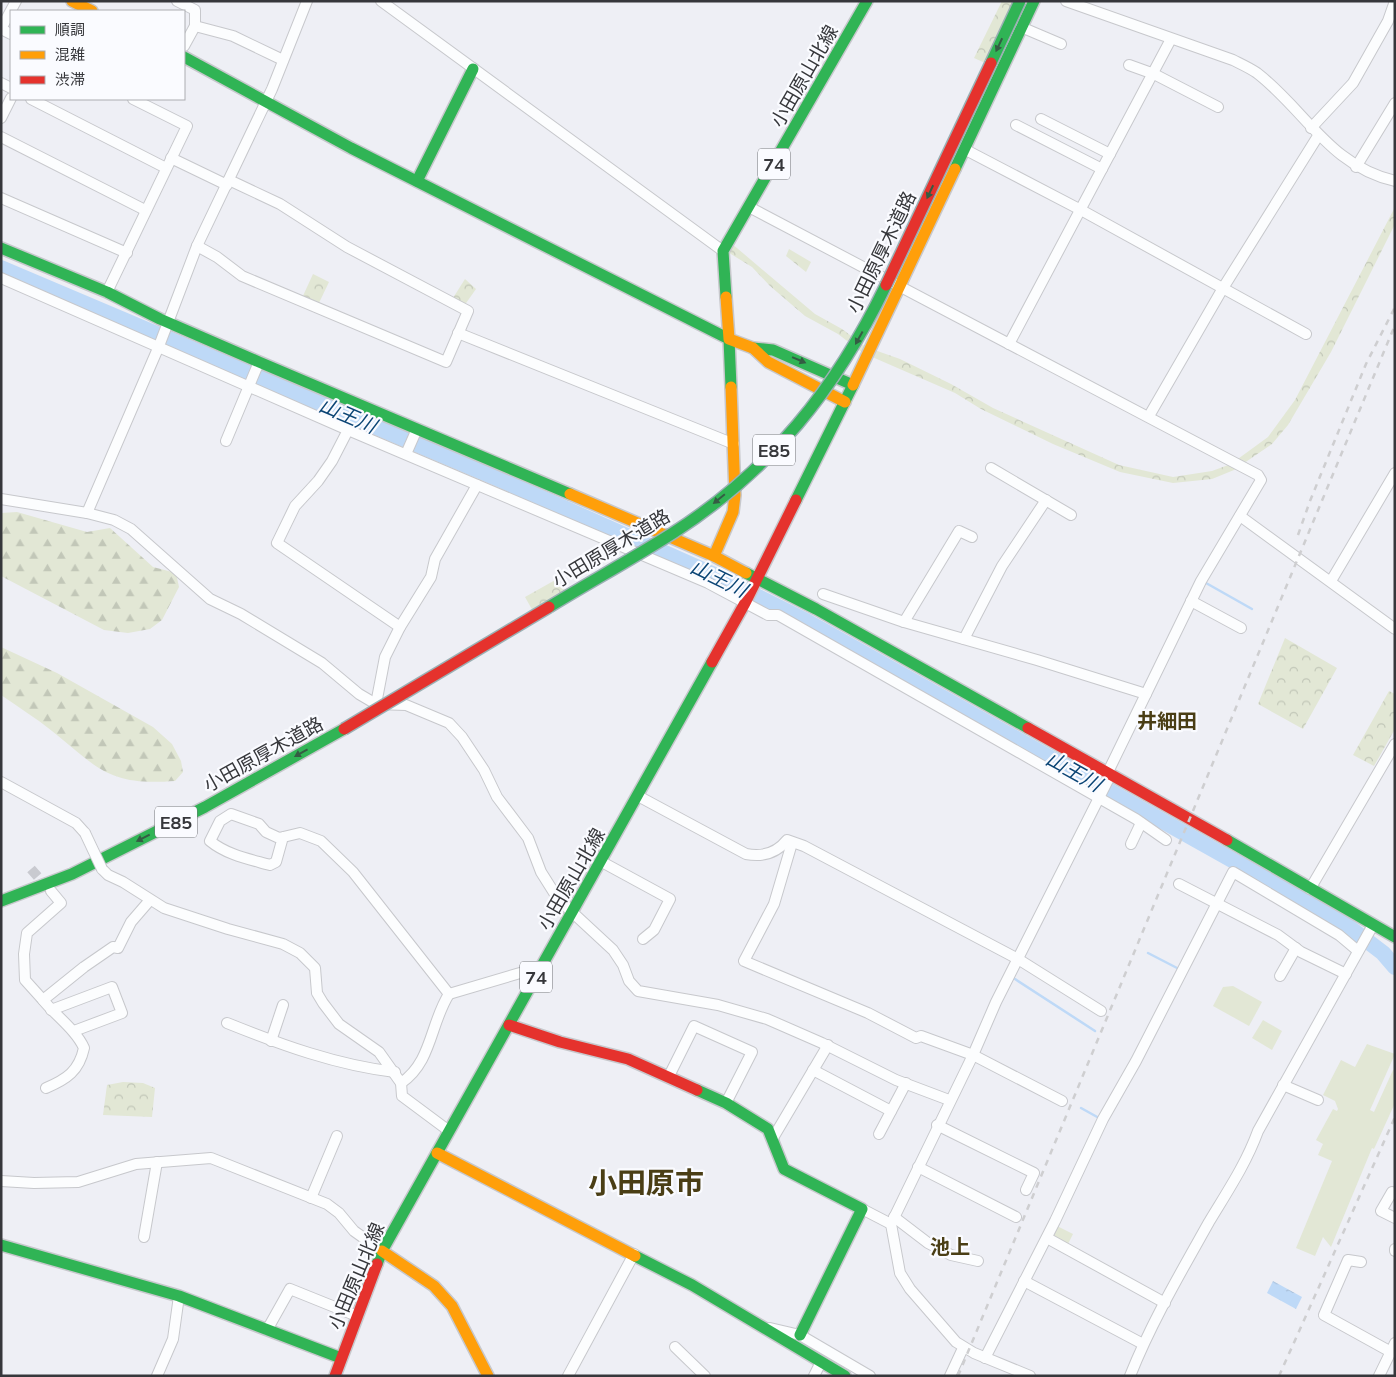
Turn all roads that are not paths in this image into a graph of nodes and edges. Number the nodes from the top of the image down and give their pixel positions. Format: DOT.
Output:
graph roads {
  1 [pos="72,1"];
  2 [pos="177,1"];
  3 [pos="306,1"];
  4 [pos="381,1"];
  5 [pos="867,1"];
  6 [pos="1008,1"];
  7 [pos="1020,1"];
  8 [pos="1034,1"];
  9 [pos="1066,1"];
  10 [pos="1394,1"];
  11 [pos="90,10"];
  12 [pos="10,12"];
  13 [pos="195,26"];
  14 [pos="1021,27"];
  15 [pos="1,29"];
  16 [pos="1171,39"];
  17 [pos="185,44"];
  18 [pos="1062,44"];
  19 [pos="185,58"];
  20 [pos="283,60"];
  21 [pos="1129,65"];
  22 [pos="473,68"];
  23 [pos="1154,74"];
  24 [pos="10,100"];
  25 [pos="33,100"];
  26 [pos="138,100"];
  27 [pos="266,100"];
  28 [pos="153,103"];
  29 [pos="1395,103"];
  30 [pos="1218,107"];
  31 [pos="1,118"];
  32 [pos="1042,119"];
  33 [pos="1016,125"];
  34 [pos="1314,132"];
  35 [pos="1,137"];
  36 [pos="964,149"];
  37 [pos="1110,154"];
  38 [pos="172,158"];
  39 [pos="1356,166"];
  40 [pos="166,168"];
  41 [pos="1102,168"];
  42 [pos="417,181"];
  43 [pos="1395,181"];
  44 [pos="228,182"];
  45 [pos="1,198"];
  46 [pos="749,207"];
  47 [pos="145,210"];
  48 [pos="1081,210"];
  49 [pos="198,246"];
  50 [pos="1,248"];
  51 [pos="724,251"];
  52 [pos="126,253"];
  53 [pos="1,278"];
  54 [pos="899,287"];
  55 [pos="1224,288"];
  56 [pos="106,292"];
  57 [pos="167,321"];
  58 [pos="458,333"];
  59 [pos="1306,334"];
  60 [pos="728,338"];
  61 [pos="1010,344"];
  62 [pos="159,346"];
  63 [pos="752,348"];
  64 [pos="259,362"];
  65 [pos="248,385"];
  66 [pos="853,385"];
  67 [pos="845,402"];
  68 [pos="1149,416"];
  69 [pos="417,429"];
  70 [pos="348,430"];
  71 [pos="226,441"];
  72 [pos="734,444"];
  73 [pos="406,454"];
  74 [pos="990,468"];
  75 [pos="1395,473"];
  76 [pos="723,480"];
  77 [pos="477,485"];
  78 [pos="1,499"];
  79 [pos="1046,500"];
  80 [pos="87,513"];
  81 [pos="1071,515"];
  82 [pos="1240,516"];
  83 [pos="665,523"];
  84 [pos="972,537"];
  85 [pos="615,553"];
  86 [pos="714,556"];
  87 [pos="1331,581"];
  88 [pos="756,583"];
  89 [pos="824,594"];
  90 [pos="1191,601"];
  91 [pos="745,603"];
  92 [pos="522,609"];
  93 [pos="904,622"];
  94 [pos="400,627"];
  95 [pos="1241,628"];
  96 [pos="1395,629"];
  97 [pos="964,639"];
  98 [pos="1146,694"];
  99 [pos="376,704"];
  100 [pos="341,724"];
  101 [pos="1395,744"];
  102 [pos="1108,776"];
  103 [pos="1,782"];
  104 [pos="638,796"];
  105 [pos="1097,798"];
  106 [pos="1141,823"];
  107 [pos="283,837"];
  108 [pos="1166,840"];
  109 [pos="792,842"];
  110 [pos="1131,844"];
  111 [pos="70,862"];
  112 [pos="602,862"];
  113 [pos="1179,884"];
  114 [pos="1310,889"];
  115 [pos="50,891"];
  116 [pos="150,900"];
  117 [pos="1,901"];
  118 [pos="1217,902"];
  119 [pos="572,914"];
  120 [pos="1373,925"];
  121 [pos="1395,938"];
  122 [pos="643,940"];
  123 [pos="1296,948"];
  124 [pos="1358,951"];
  125 [pos="1018,959"];
  126 [pos="1346,974"];
  127 [pos="1280,976"];
  128 [pos="536,978"];
  129 [pos="449,994"];
  130 [pos="43,1000"];
  131 [pos="283,1005"];
  132 [pos="50,1010"];
  133 [pos="1101,1011"];
  134 [pos="227,1023"];
  135 [pos="509,1025"];
  136 [pos="74,1031"];
  137 [pos="271,1041"];
  138 [pos="828,1045"];
  139 [pos="973,1055"];
  140 [pos="813,1070"];
  141 [pos="395,1072"];
  142 [pos="670,1076"];
  143 [pos="401,1083"];
  144 [pos="906,1084"];
  145 [pos="1283,1085"];
  146 [pos="46,1088"];
  147 [pos="949,1100"];
  148 [pos="1318,1100"];
  149 [pos="1062,1101"];
  150 [pos="726,1103"];
  151 [pos="891,1111"];
  152 [pos="937,1125"];
  153 [pos="449,1131"];
  154 [pos="879,1134"];
  155 [pos="337,1136"];
  156 [pos="774,1138"];
  157 [pos="437,1152"];
  158 [pos="157,1162"];
  159 [pos="918,1167"];
  160 [pos="1,1181"];
  161 [pos="1026,1190"];
  162 [pos="1392,1192"];
  163 [pos="311,1198"];
  164 [pos="862,1209"];
  165 [pos="1016,1217"];
  166 [pos="1395,1218"];
  167 [pos="892,1221"];
  168 [pos="144,1237"];
  169 [pos="1047,1238"];
  170 [pos="1,1244"];
  171 [pos="382,1251"];
  172 [pos="634,1254"];
  173 [pos="978,1261"];
  174 [pos="1361,1262"];
  175 [pos="1024,1281"];
  176 [pos="179,1296"];
  177 [pos="1165,1303"];
  178 [pos="357,1316"];
  179 [pos="766,1327"];
  180 [pos="267,1330"];
  181 [pos="800,1335"];
  182 [pos="1143,1344"];
  183 [pos="675,1346"];
  184 [pos="963,1348"];
  185 [pos="1393,1348"];
  186 [pos="341,1358"];
  187 [pos="985,1358"];
  188 [pos="816,1371"];
  189 [pos="157,1376"];
  190 [pos="334,1376"];
  191 [pos="488,1376"];
  192 [pos="568,1376"];
  193 [pos="705,1376"];
  194 [pos="834,1376"];
  195 [pos="845,1376"];
  196 [pos="870,1376"];
  197 [pos="950,1376"];
  198 [pos="1030,1376"];
  199 [pos="1130,1376"];
  200 [pos="1379,1376"];
  1 -- 11 [label="main road"];
  2 -- 13 [label="street"];
  3 -- 20 [label="street"];
  4 -- 22 [label="street"];
  5 -- 46 [label="main road, 小田原山北線 / 74"];
  6 -- 76 [label="main road, 小田原厚木道路 / E85"];
  7 -- 100 [label="main road, 小田原厚木道路 / E85, one-way, bridge"];
  8 -- 14 [label="main road, 小田原山北線"];
  9 -- 16 [label="street"];
  10 -- 34 [label="street"];
  12 -- 15 [label="street"];
  13 -- 17 [label="street"];
  13 -- 20 [label="street"];
  14 -- 18 [label="street"];
  14 -- 36 [label="main road, 小田原山北線"];
  16 -- 23 [label="street"];
  16 -- 34 [label="street"];
  19 -- 27 [label="main road"];
  20 -- 27 [label="street"];
  21 -- 23 [label="street"];
  22 -- 42 [label="main road"];
  22 -- 51 [label="street"];
  23 -- 30 [label="street"];
  23 -- 37 [label="street"];
  24 -- 31 [label="street"];
  25 -- 40 [label="street"];
  26 -- 28 [label="street"];
  27 -- 42 [label="main road"];
  27 -- 44 [label="street"];
  28 -- 38 [label="street"];
  29 -- 39 [label="street"];
  32 -- 37 [label="street"];
  33 -- 41 [label="street"];
  34 -- 39 [label="street"];
  34 -- 55 [label="street"];
  35 -- 47 [label="street"];
  36 -- 48 [label="street"];
  36 -- 54 [label="main road, 小田原山北線"];
  37 -- 41 [label="street"];
  38 -- 40 [label="street"];
  38 -- 44 [label="street"];
  39 -- 43 [label="street"];
  40 -- 47 [label="street"];
  41 -- 48 [label="street"];
  42 -- 60 [label="main road"];
  44 -- 49 [label="street"];
  44 -- 58 [label="street"];
  45 -- 52 [label="street"];
  46 -- 51 [label="main road, 小田原山北線 / 74"];
  46 -- 54 [label="street"];
  47 -- 52 [label="street"];
  48 -- 55 [label="street"];
  48 -- 61 [label="street"];
  49 -- 57 [label="street"];
  49 -- 58 [label="street"];
  50 -- 56 [label="main road"];
  51 -- 60 [label="main road"];
  52 -- 56 [label="street"];
  53 -- 62 [label="street"];
  54 -- 61 [label="street"];
  54 -- 66 [label="main road, 小田原山北線"];
  55 -- 59 [label="street"];
  55 -- 68 [label="street"];
  56 -- 57 [label="main road"];
  57 -- 62 [label="street"];
  57 -- 64 [label="main road"];
  58 -- 72 [label="street"];
  60 -- 63 [label="main road"];
  60 -- 72 [label="main road"];
  61 -- 68 [label="street"];
  62 -- 65 [label="street"];
  62 -- 80 [label="street"];
  63 -- 66 [label="main road, one-way"];
  63 -- 67 [label="main road"];
  64 -- 65 [label="street"];
  64 -- 69 [label="main road"];
  65 -- 70 [label="street"];
  65 -- 71 [label="street"];
  66 -- 67 [label="main road, 小田原山北線 / 74"];
  67 -- 88 [label="main road, 小田原山北線 / 74"];
  68 -- 82 [label="street"];
  69 -- 73 [label="street"];
  69 -- 86 [label="main road"];
  70 -- 73 [label="street"];
  70 -- 94 [label="street"];
  72 -- 86 [label="main road"];
  73 -- 77 [label="street"];
  74 -- 79 [label="street"];
  75 -- 87 [label="street"];
  77 -- 91 [label="street"];
  77 -- 94 [label="street"];
  78 -- 80 [label="street"];
  79 -- 81 [label="street"];
  79 -- 97 [label="street"];
  80 -- 99 [label="street"];
  82 -- 87 [label="street"];
  82 -- 90 [label="street"];
  83 -- 85 [label="main road, 小田原厚木道路"];
  84 -- 93 [label="street"];
  86 -- 88 [label="main road"];
  87 -- 96 [label="street"];
  88 -- 91 [label="main road, 小田原山北線 / 74"];
  88 -- 102 [label="main road"];
  89 -- 93 [label="street"];
  90 -- 95 [label="street"];
  90 -- 98 [label="street"];
  91 -- 104 [label="main road, 小田原山北線 / 74"];
  91 -- 105 [label="street"];
  92 -- 100 [label="main road, 小田原厚木道路 / E85"];
  93 -- 97 [label="street"];
  94 -- 99 [label="street"];
  97 -- 98 [label="street"];
  98 -- 102 [label="street"];
  99 -- 119 [label="street"];
  100 -- 111 [label="main road, 小田原厚木道路 / E85"];
  100 -- 117 [label="main road, 小田原厚木道路 / E85, one-way"];
  101 -- 114 [label="street"];
  102 -- 105 [label="street"];
  102 -- 114 [label="main road"];
  103 -- 116 [label="street, bridge"];
  104 -- 109 [label="street"];
  104 -- 112 [label="main road, 小田原山北線 / 74"];
  105 -- 106 [label="street"];
  105 -- 125 [label="street"];
  106 -- 108 [label="street"];
  106 -- 110 [label="street"];
  107 -- 107 [label="street"];
  107 -- 129 [label="street"];
  109 -- 125 [label="street"];
  109 -- 139 [label="street"];
  112 -- 119 [label="main road, 小田原山北線 / 74"];
  112 -- 122 [label="street"];
  113 -- 118 [label="street"];
  114 -- 120 [label="main road"];
  115 -- 130 [label="street"];
  116 -- 130 [label="street"];
  116 -- 141 [label="street"];
  118 -- 123 [label="street"];
  118 -- 124 [label="street"];
  118 -- 169 [label="street"];
  119 -- 128 [label="main road, 小田原山北線 / 74"];
  119 -- 138 [label="street"];
  120 -- 121 [label="main road"];
  120 -- 124 [label="street"];
  123 -- 126 [label="street"];
  123 -- 127 [label="street"];
  124 -- 126 [label="street"];
  125 -- 133 [label="street"];
  125 -- 139 [label="street"];
  126 -- 145 [label="street"];
  128 -- 129 [label="street"];
  128 -- 135 [label="main road, 小田原山北線 / 74"];
  129 -- 143 [label="street"];
  130 -- 132 [label="street"];
  131 -- 137 [label="street"];
  132 -- 136 [label="street"];
  132 -- 136 [label="street"];
  134 -- 137 [label="street"];
  135 -- 142 [label="main road"];
  135 -- 153 [label="main road, 小田原山北線 / 74"];
  136 -- 146 [label="street"];
  137 -- 141 [label="street"];
  138 -- 140 [label="street"];
  138 -- 144 [label="street"];
  139 -- 147 [label="street"];
  139 -- 149 [label="street"];
  140 -- 151 [label="street"];
  140 -- 156 [label="street"];
  141 -- 143 [label="street"];
  142 -- 150 [label="main road"];
  142 -- 150 [label="street"];
  143 -- 153 [label="street"];
  144 -- 147 [label="street"];
  144 -- 151 [label="street"];
  145 -- 148 [label="street"];
  145 -- 177 [label="street"];
  147 -- 152 [label="street"];
  150 -- 156 [label="main road"];
  151 -- 154 [label="street"];
  152 -- 159 [label="street"];
  152 -- 161 [label="street"];
  153 -- 157 [label="main road, 小田原山北線 / 74"];
  155 -- 163 [label="street"];
  156 -- 164 [label="main road"];
  157 -- 171 [label="main road, 小田原山北線 / 74"];
  157 -- 172 [label="main road"];
  158 -- 160 [label="street"];
  158 -- 163 [label="street"];
  158 -- 168 [label="street"];
  159 -- 165 [label="street"];
  159 -- 167 [label="street"];
  162 -- 166 [label="street"];
  163 -- 171 [label="street"];
  164 -- 167 [label="street"];
  164 -- 181 [label="main road"];
  167 -- 173 [label="street"];
  167 -- 184 [label="street"];
  169 -- 175 [label="street"];
  169 -- 177 [label="street"];
  170 -- 176 [label="main road"];
  171 -- 178 [label="main road, 小田原山北線 / 74"];
  171 -- 191 [label="main road"];
  172 -- 179 [label="main road"];
  172 -- 192 [label="street"];
  174 -- 185 [label="street"];
  175 -- 182 [label="street"];
  175 -- 187 [label="street"];
  176 -- 180 [label="main road"];
  176 -- 189 [label="street"];
  177 -- 182 [label="street"];
  178 -- 180 [label="street"];
  178 -- 186 [label="main road, 小田原山北線 / 74"];
  179 -- 181 [label="street"];
  179 -- 188 [label="street"];
  179 -- 195 [label="main road"];
  180 -- 186 [label="main road"];
  181 -- 196 [label="street"];
  182 -- 199 [label="street"];
  183 -- 193 [label="street"];
  184 -- 187 [label="street"];
  184 -- 197 [label="street"];
  185 -- 200 [label="street"];
  186 -- 190 [label="main road, 小田原山北線 / 74"];
  187 -- 198 [label="street"];
  188 -- 194 [label="street"];
}
